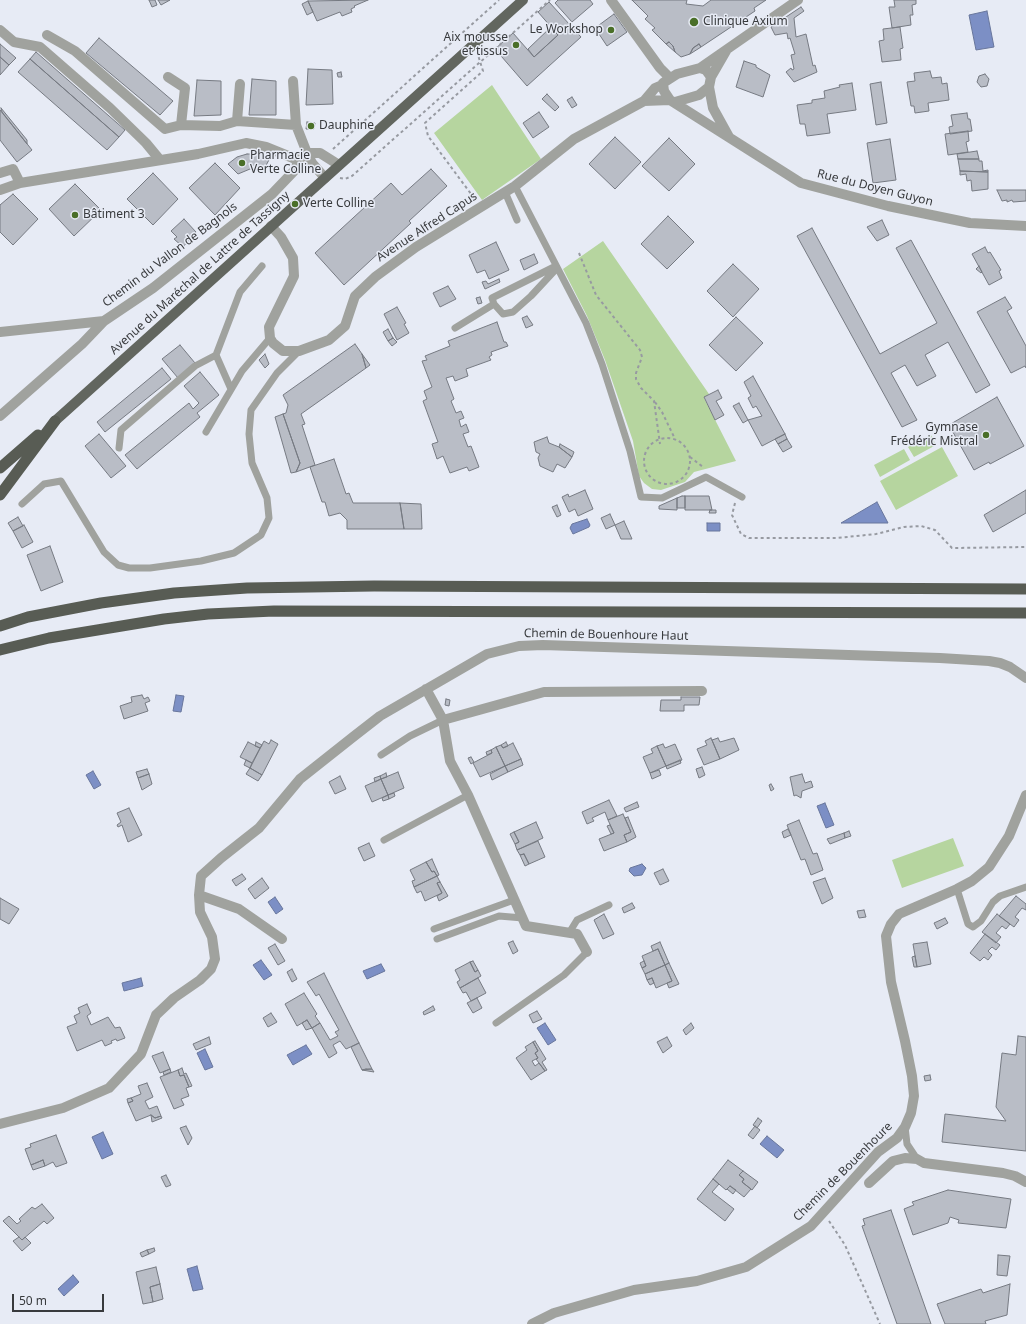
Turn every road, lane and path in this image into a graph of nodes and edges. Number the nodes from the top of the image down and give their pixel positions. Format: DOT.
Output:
graph roads {
  1 [pos="499,0"];
  2 [pos="523,0"];
  3 [pos="550,0"];
  4 [pos="611,0"];
  5 [pos="798,0"];
  6 [pos="0,30"];
  7 [pos="48,35"];
  8 [pos="726,51"];
  9 [pos="480,61"];
  10 [pos="700,68"];
  11 [pos="168,77"];
  12 [pos="711,77"];
  13 [pos="670,78"];
  14 [pos="293,81"];
  15 [pos="240,84"];
  16 [pos="662,85"];
  17 [pos="709,87"];
  18 [pos="644,101"];
  19 [pos="673,101"];
  20 [pos="236,121"];
  21 [pos="296,124"];
  22 [pos="181,125"];
  23 [pos="730,138"];
  24 [pos="307,153"];
  25 [pos="160,160"];
  26 [pos="298,160"];
  27 [pos="332,171"];
  28 [pos="0,173"];
  29 [pos="20,183"];
  30 [pos="515,186"];
  31 [pos="0,190"];
  32 [pos="505,192"];
  33 [pos="481,207"];
  34 [pos="516,220"];
  35 [pos="271,226"];
  36 [pos="1026,226"];
  37 [pos="579,253"];
  38 [pos="262,266"];
  39 [pos="556,267"];
  40 [pos="494,304"];
  41 [pos="104,321"];
  42 [pos="455,328"];
  43 [pos="0,332"];
  44 [pos="270,338"];
  45 [pos="299,352"];
  46 [pos="216,356"];
  47 [pos="231,389"];
  48 [pos="654,401"];
  49 [pos="0,416"];
  50 [pos="55,421"];
  51 [pos="206,432"];
  52 [pos="659,440"];
  53 [pos="675,440"];
  54 [pos="660,444"];
  55 [pos="119,448"];
  56 [pos="690,457"];
  57 [pos="0,468"];
  58 [pos="706,477"];
  59 [pos="0,495"];
  60 [pos="740,496"];
  61 [pos="22,504"];
  62 [pos="1026,548"];
  63 [pos="1026,589"];
  64 [pos="1026,613"];
  65 [pos="0,626"];
  66 [pos="0,650"];
  67 [pos="1026,678"];
  68 [pos="426,689"];
  69 [pos="702,691"];
  70 [pos="443,720"];
  71 [pos="381,755"];
  72 [pos="468,795"];
  73 [pos="1026,795"];
  74 [pos="384,840"];
  75 [pos="1026,887"];
  76 [pos="957,889"];
  77 [pos="199,895"];
  78 [pos="514,900"];
  79 [pos="609,905"];
  80 [pos="522,918"];
  81 [pos="434,929"];
  82 [pos="569,933"];
  83 [pos="282,939"];
  84 [pos="437,939"];
  85 [pos="587,952"];
  86 [pos="496,1023"];
  87 [pos="0,1124"];
  88 [pos="905,1127"];
  89 [pos="918,1159"];
  90 [pos="1026,1182"];
  91 [pos="869,1184"];
  92 [pos="823,1212"];
  93 [pos="532,1324"];
  94 [pos="880,1324"];
  1 -- 27 [label="path"];
  2 -- 27 [label="main road, Avenue du Maréchal de Lattre de Tassigny"];
  3 -- 9 [label="path"];
  4 -- 13 [label="street"];
  5 -- 8 [label="street"];
  6 -- 25 [label="street"];
  7 -- 22 [label="street"];
  8 -- 10 [label="street"];
  8 -- 12 [label="street"];
  9 -- 27 [label="path"];
  9 -- 33 [label="path"];
  10 -- 12 [label="street"];
  10 -- 13 [label="street"];
  11 -- 22 [label="street"];
  12 -- 17 [label="street"];
  13 -- 16 [label="street"];
  14 -- 21 [label="street"];
  15 -- 20 [label="street"];
  16 -- 18 [label="street"];
  16 -- 19 [label="street"];
  17 -- 19 [label="street"];
  17 -- 23 [label="street, Rue du Doyen Guyon"];
  18 -- 19 [label="street"];
  18 -- 30 [label="street, Avenue Alfred Capus"];
  19 -- 23 [label="street, Rue du Doyen Guyon"];
  20 -- 21 [label="street"];
  20 -- 22 [label="street"];
  21 -- 24 [label="street"];
  23 -- 36 [label="street, Rue du Doyen Guyon"];
  24 -- 26 [label="street, Chemin du Vallon de Bagnols"];
  24 -- 27 [label="street"];
  24 -- 27 [label="street"];
  25 -- 26 [label="street"];
  25 -- 29 [label="street"];
  26 -- 41 [label="street, Chemin du Vallon de Bagnols"];
  27 -- 35 [label="main road, Avenue du Maréchal de Lattre de Tassigny"];
  28 -- 29 [label="street"];
  29 -- 31 [label="street"];
  30 -- 32 [label="street, Avenue Alfred Capus"];
  30 -- 39 [label="lane"];
  32 -- 33 [label="street, Avenue Alfred Capus"];
  32 -- 34 [label="lane"];
  33 -- 45 [label="street, Avenue Alfred Capus"];
  35 -- 44 [label="street"];
  35 -- 50 [label="main road, Avenue du Maréchal de Lattre de Tassigny"];
  37 -- 48 [label="path"];
  38 -- 46 [label="lane"];
  39 -- 40 [label="lane"];
  39 -- 40 [label="lane"];
  39 -- 58 [label="lane"];
  40 -- 42 [label="lane"];
  41 -- 43 [label="street, Chemin du Vallon de Bagnols"];
  41 -- 49 [label="street"];
  44 -- 45 [label="street"];
  44 -- 47 [label="lane"];
  45 -- 61 [label="lane"];
  46 -- 47 [label="lane"];
  46 -- 55 [label="lane"];
  47 -- 51 [label="lane"];
  48 -- 52 [label="path"];
  48 -- 53 [label="path"];
  50 -- 57 [label="highway"];
  50 -- 59 [label="highway"];
  52 -- 53 [label="path"];
  52 -- 54 [label="path"];
  52 -- 56 [label="path"];
  53 -- 56 [label="path"];
  56 -- 58 [label="path"];
  58 -- 60 [label="lane"];
  60 -- 62 [label="path"];
  63 -- 65 [label="highway"];
  64 -- 66 [label="highway"];
  67 -- 68 [label="street, Chemin de Bouenhoure Haut"];
  68 -- 70 [label="street"];
  68 -- 77 [label="street, Chemin de Bouenhoure Haut"];
  69 -- 70 [label="street"];
  70 -- 71 [label="lane"];
  70 -- 72 [label="street"];
  72 -- 74 [label="lane"];
  72 -- 78 [label="street"];
  73 -- 76 [label="street, Chemin de Bouenhoure"];
  75 -- 76 [label="lane"];
  76 -- 88 [label="street, Chemin de Bouenhoure"];
  77 -- 83 [label="street"];
  77 -- 87 [label="street, Chemin de Bouenhoure Haut"];
  78 -- 80 [label="street"];
  78 -- 81 [label="lane"];
  79 -- 82 [label="lane"];
  80 -- 82 [label="street"];
  80 -- 84 [label="lane"];
  82 -- 85 [label="street"];
  85 -- 86 [label="lane"];
  88 -- 89 [label="lane"];
  88 -- 92 [label="street, Chemin de Bouenhoure"];
  89 -- 90 [label="street"];
  89 -- 91 [label="street"];
  92 -- 93 [label="street, Chemin de Bouenhoure"];
  92 -- 94 [label="path"];
}
